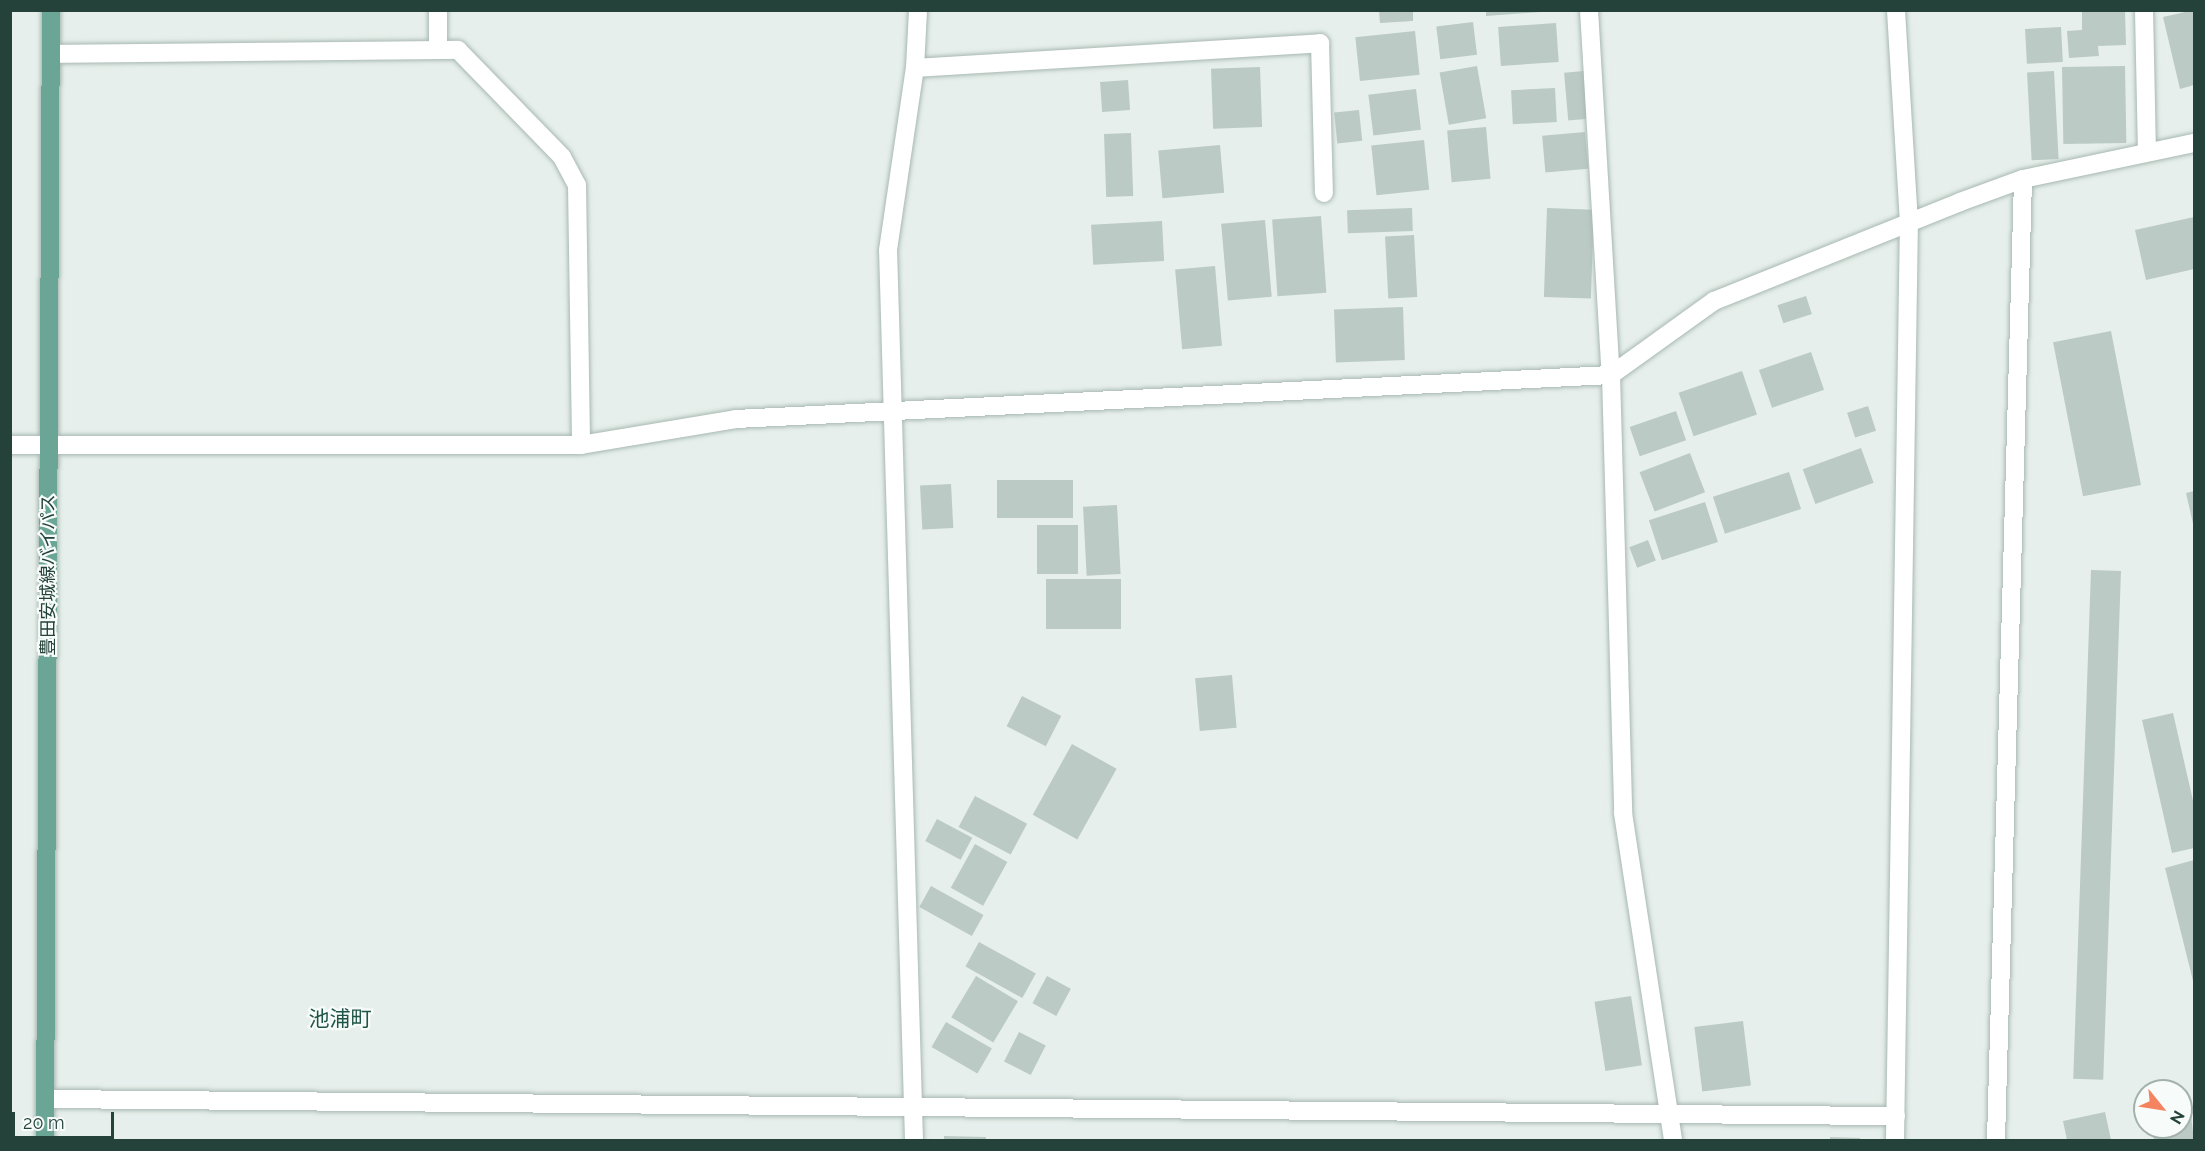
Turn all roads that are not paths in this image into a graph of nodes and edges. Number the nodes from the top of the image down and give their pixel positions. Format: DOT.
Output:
graph roads {
  1 [pos="51,10"];
  2 [pos="438,10"];
  3 [pos="918,10"];
  4 [pos="1588,10"];
  5 [pos="1896,10"];
  6 [pos="2144,10"];
  7 [pos="438,49"];
  8 [pos="51,54"];
  9 [pos="915,68"];
  10 [pos="2194,143"];
  11 [pos="2147,152"];
  12 [pos="2023,179"];
  13 [pos="1324,193"];
  14 [pos="1909,223"];
  15 [pos="1611,375"];
  16 [pos="892,409"];
  17 [pos="49,444"];
  18 [pos="10,445"];
  19 [pos="581,445"];
  20 [pos="46,1099"];
  21 [pos="913,1110"];
  22 [pos="1670,1116"];
  23 [pos="1896,1116"];
  24 [pos="45,1140"];
  25 [pos="914,1140"];
  26 [pos="1673,1140"];
  27 [pos="1895,1140"];
  28 [pos="1996,1140"];
  1 -- 8 [label="main road, 豊田安城線バイパス"];
  2 -- 7 [label="street"];
  3 -- 9 [label="street"];
  4 -- 15 [label="street"];
  5 -- 14 [label="street"];
  6 -- 11 [label="street"];
  7 -- 8 [label="street"];
  7 -- 19 [label="street"];
  8 -- 17 [label="main road, 豊田安城線バイパス"];
  9 -- 13 [label="street"];
  9 -- 16 [label="street"];
  10 -- 11 [label="street"];
  11 -- 12 [label="street"];
  12 -- 14 [label="street"];
  12 -- 28 [label="street"];
  14 -- 15 [label="street"];
  14 -- 23 [label="street"];
  15 -- 16 [label="street"];
  15 -- 22 [label="street"];
  16 -- 19 [label="street"];
  16 -- 21 [label="street"];
  17 -- 18 [label="street"];
  17 -- 19 [label="street"];
  17 -- 20 [label="main road, 豊田安城線バイパス"];
  20 -- 21 [label="street"];
  20 -- 24 [label="main road, 豊田安城線バイパス"];
  21 -- 22 [label="street"];
  21 -- 25 [label="street"];
  22 -- 23 [label="street"];
  22 -- 26 [label="street"];
  23 -- 27 [label="street"];
}
